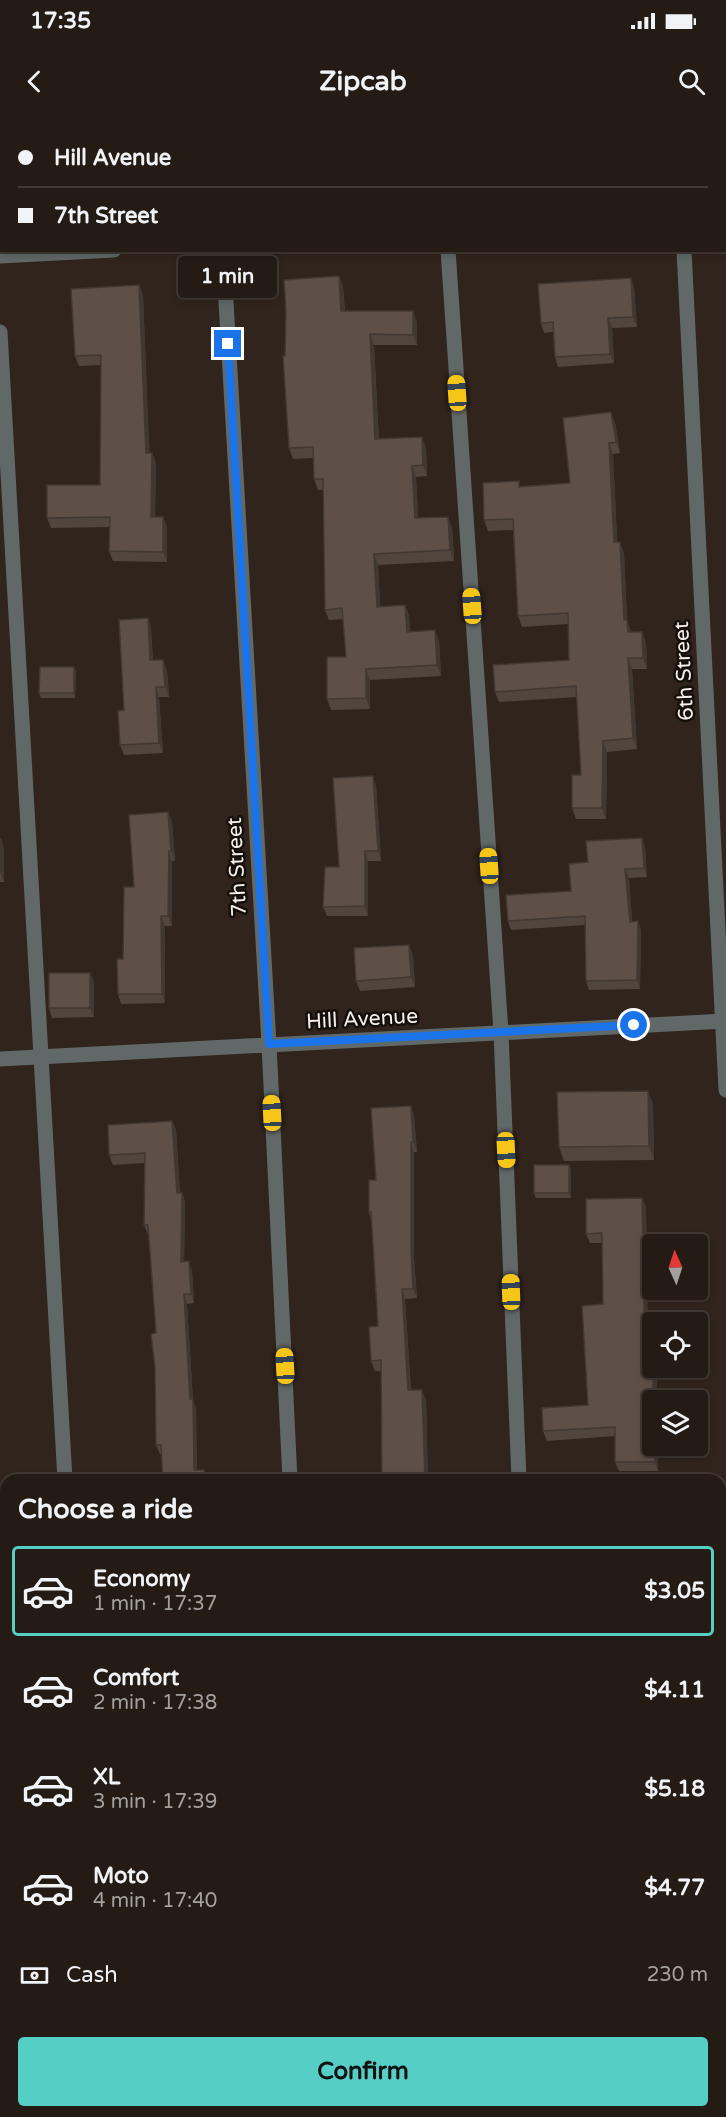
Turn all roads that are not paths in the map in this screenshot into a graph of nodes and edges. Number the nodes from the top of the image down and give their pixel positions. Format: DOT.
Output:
graph roads {
  1 [pos="76,252"];
  2 [pos="223,252"];
  3 [pos="448,252"];
  4 [pos="684,252"];
  5 [pos="0,256"];
  6 [pos="0,332"];
  7 [pos="724,1021"];
  8 [pos="501,1032"];
  9 [pos="269,1044"];
  10 [pos="42,1056"];
  11 [pos="0,1059"];
  12 [pos="726,1090"];
  13 [pos="65,1474"];
  14 [pos="290,1474"];
  15 [pos="519,1474"];
  1 -- 5 [label="street"];
  2 -- 9 [label="street, 7th Street"];
  3 -- 8 [label="street"];
  4 -- 7 [label="street, 6th Street"];
  6 -- 10 [label="street"];
  7 -- 8 [label="street, Hill Avenue"];
  7 -- 12 [label="street, 6th Street"];
  8 -- 9 [label="street, Hill Avenue"];
  8 -- 15 [label="street"];
  9 -- 10 [label="street, Hill Avenue"];
  9 -- 14 [label="street, 7th Street"];
  10 -- 11 [label="street, Hill Avenue"];
  10 -- 13 [label="street"];
}
